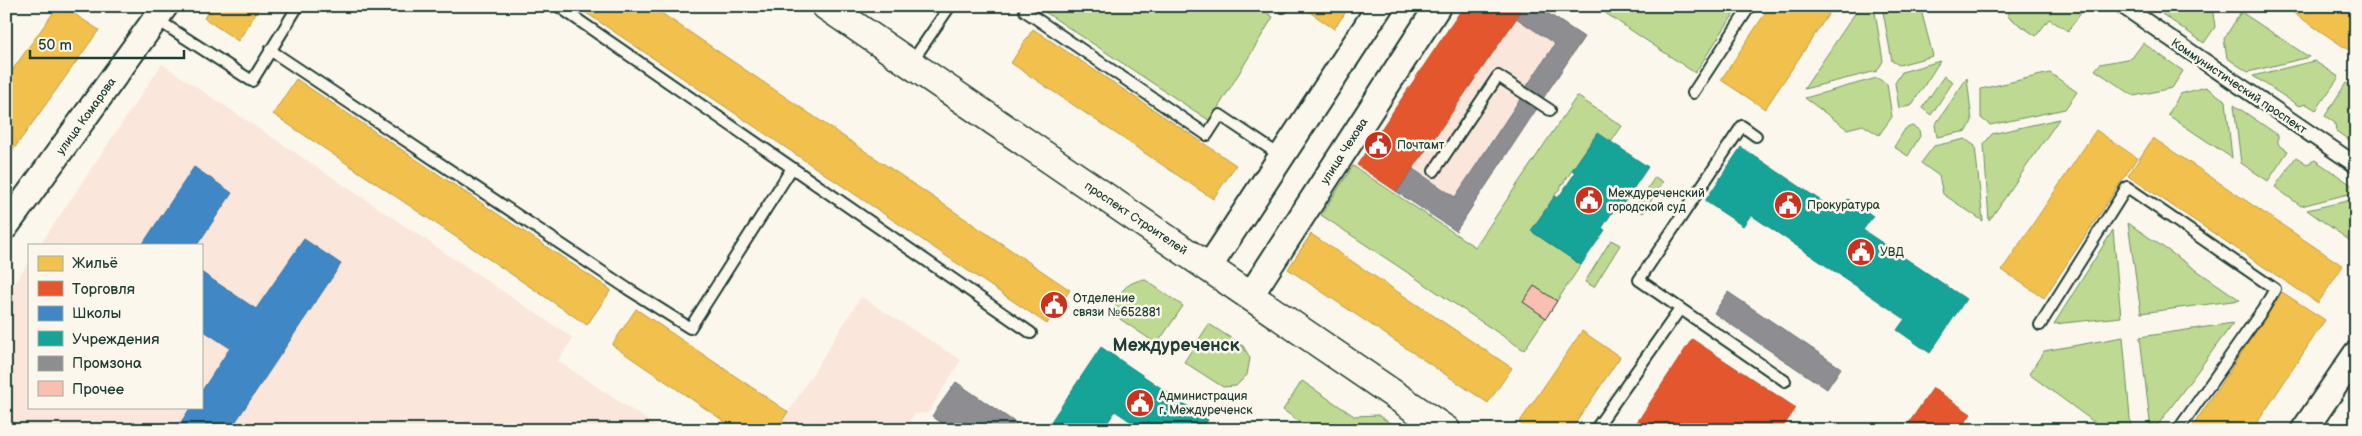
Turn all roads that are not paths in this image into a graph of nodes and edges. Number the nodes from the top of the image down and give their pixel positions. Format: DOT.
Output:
graph roads {
  1 [pos="298,6"];
  2 [pos="558,6"];
  3 [pos="826,6"];
  4 [pos="950,6"];
  5 [pos="1380,6"];
  6 [pos="1438,6"];
  7 [pos="1750,6"];
  8 [pos="2123,6"];
  9 [pos="1025,11"];
  10 [pos="160,13"];
  11 [pos="270,50"];
  12 [pos="910,64"];
  13 [pos="1693,93"];
  14 [pos="1550,110"];
  15 [pos="1756,136"];
  16 [pos="1282,156"];
  17 [pos="2356,165"];
  18 [pos="792,168"];
  19 [pos="1434,171"];
  20 [pos="6,226"];
  21 [pos="1209,267"];
  22 [pos="1250,296"];
  23 [pos="1680,309"];
  24 [pos="2040,325"];
  25 [pos="1031,333"];
  26 [pos="2356,354"];
  27 [pos="1785,381"];
  28 [pos="2306,429"];
  29 [pos="1446,430"];
  30 [pos="1595,430"];
  31 [pos="2178,430"];
  1 -- 11 [label="lane"];
  2 -- 18 [label="lane"];
  3 -- 12 [label="main road, проспект Строителей"];
  4 -- 12 [label="lane"];
  5 -- 16 [label="street"];
  6 -- 22 [label="street, улица Чехова"];
  7 -- 13 [label="lane"];
  8 -- 17 [label="street, Коммунистический проспект"];
  9 -- 16 [label="lane"];
  10 -- 11 [label="lane"];
  10 -- 20 [label="street, улица Комарова"];
  11 -- 18 [label="lane"];
  12 -- 21 [label="main road, проспект Строителей"];
  14 -- 19 [label="lane"];
  15 -- 23 [label="lane"];
  16 -- 21 [label="street"];
  18 -- 25 [label="lane"];
  21 -- 22 [label="main road, проспект Строителей"];
  22 -- 29 [label="main road, проспект Строителей"];
  23 -- 27 [label="lane"];
  23 -- 30 [label="lane"];
  24 -- 31 [label="lane"];
  26 -- 28 [label="street"];
}
